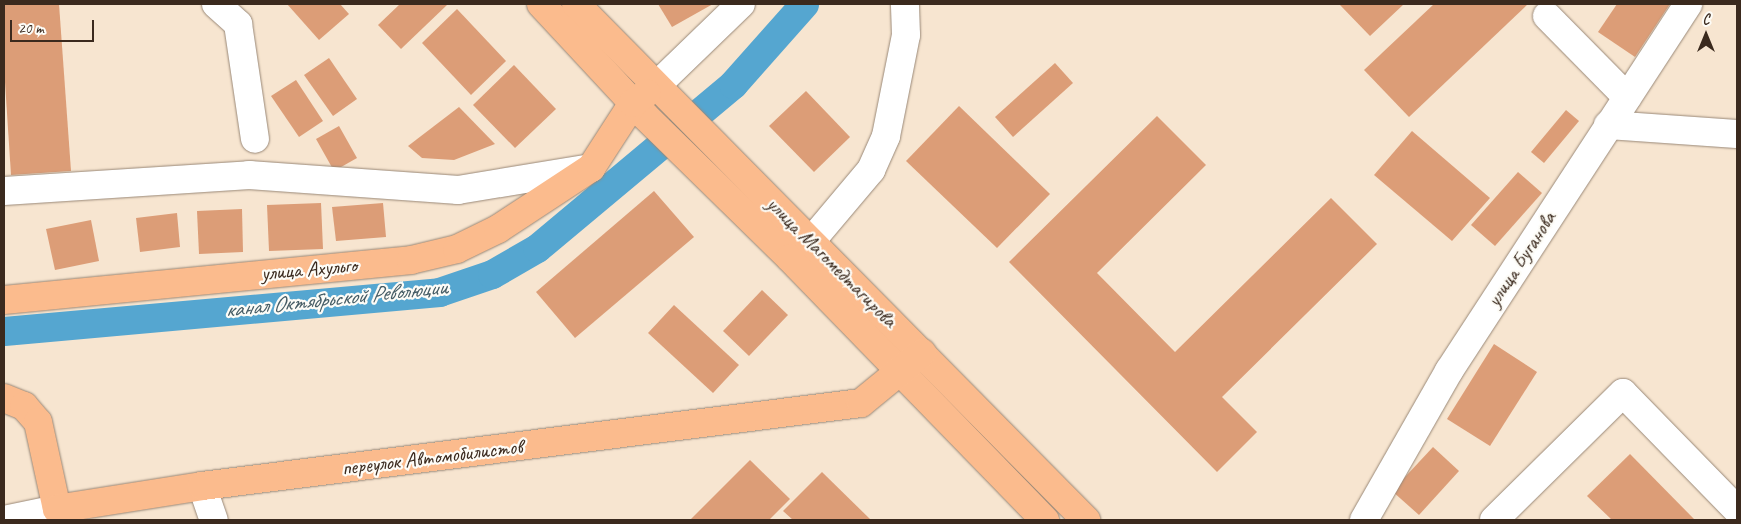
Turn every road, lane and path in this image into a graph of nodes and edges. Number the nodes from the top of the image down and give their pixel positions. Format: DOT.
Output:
graph roads {
  1 [pos="216,4"];
  2 [pos="541,4"];
  3 [pos="576,4"];
  4 [pos="741,4"];
  5 [pos="905,4"];
  6 [pos="1688,4"];
  7 [pos="1547,16"];
  8 [pos="662,92"];
  9 [pos="1627,98"];
  10 [pos="639,109"];
  11 [pos="1608,125"];
  12 [pos="1737,134"];
  13 [pos="254,139"];
  14 [pos="591,168"];
  15 [pos="4,191"];
  16 [pos="812,240"];
  17 [pos="790,258"];
  18 [pos="4,300"];
  19 [pos="922,353"];
  20 [pos="898,372"];
  21 [pos="4,398"];
  22 [pos="202,486"];
  23 [pos="1737,510"];
  24 [pos="55,515"];
  25 [pos="4,520"];
  26 [pos="214,520"];
  27 [pos="1045,520"];
  28 [pos="1086,520"];
  29 [pos="1364,520"];
  30 [pos="1494,520"];
  1 -- 13 [label="street"];
  2 -- 10 [label="main road, улица Магомедтагирова"];
  3 -- 8 [label="main road, улица Магомедтагирова"];
  4 -- 8 [label="street"];
  5 -- 16 [label="street"];
  6 -- 9 [label="street, улица Буганова"];
  7 -- 9 [label="street"];
  8 -- 10 [label="main road"];
  8 -- 16 [label="main road, улица Магомедтагирова"];
  9 -- 11 [label="street, улица Буганова"];
  10 -- 14 [label="main road"];
  10 -- 17 [label="main road, улица Магомедтагирова"];
  11 -- 12 [label="street"];
  11 -- 29 [label="street, улица Буганова"];
  14 -- 15 [label="street"];
  14 -- 18 [label="main road, улица Ахульго"];
  16 -- 17 [label="street"];
  16 -- 19 [label="main road, улица Магомедтагирова"];
  17 -- 20 [label="main road, улица Магомедтагирова"];
  19 -- 20 [label="main road, переулок Автомобилистов"];
  19 -- 28 [label="main road, улица Магомедтагирова"];
  20 -- 22 [label="main road, переулок Автомобилистов"];
  20 -- 27 [label="main road, улица Магомедтагирова"];
  21 -- 24 [label="main road"];
  22 -- 24 [label="main road, переулок Автомобилистов"];
  22 -- 26 [label="street"];
  23 -- 30 [label="street"];
  24 -- 25 [label="street"];
}
